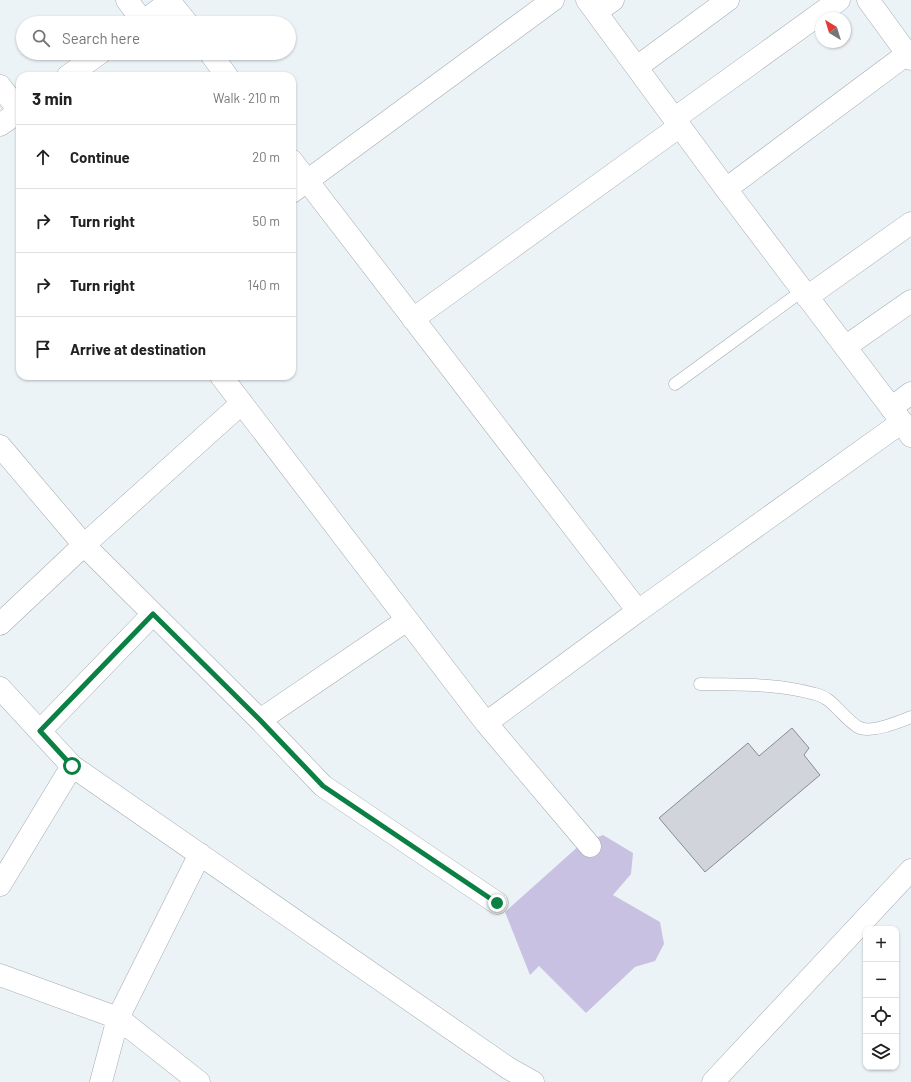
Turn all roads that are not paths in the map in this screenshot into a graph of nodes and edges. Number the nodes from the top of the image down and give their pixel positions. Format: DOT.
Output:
graph roads {
  1 [pos="127,0"];
  2 [pos="553,0"];
  3 [pos="728,0"];
  4 [pos="839,0"];
  5 [pos="869,0"];
  6 [pos="171,1"];
  7 [pos="599,4"];
  8 [pos="138,16"];
  9 [pos="150,16"];
  10 [pos="182,16"];
  11 [pos="910,54"];
  12 [pos="90,60"];
  13 [pos="215,60"];
  14 [pos="637,67"];
  15 [pos="74,72"];
  16 [pos="224,72"];
  17 [pos="0,86"];
  18 [pos="16,106"];
  19 [pos="16,114"];
  20 [pos="677,122"];
  21 [pos="0,125"];
  22 [pos="296,174"];
  23 [pos="300,186"];
  24 [pos="726,189"];
  25 [pos="911,223"];
  26 [pos="805,294"];
  27 [pos="911,301"];
  28 [pos="413,319"];
  29 [pos="845,347"];
  30 [pos="224,380"];
  31 [pos="675,384"];
  32 [pos="911,393"];
  33 [pos="242,403"];
  34 [pos="901,422"];
  35 [pos="0,446"];
  36 [pos="84,544"];
  37 [pos="638,611"];
  38 [pos="153,614"];
  39 [pos="407,620"];
  40 [pos="0,624"];
  41 [pos="700,684"];
  42 [pos="0,688"];
  43 [pos="911,717"];
  44 [pos="260,720"];
  45 [pos="486,723"];
  46 [pos="40,731"];
  47 [pos="72,766"];
  48 [pos="590,846"];
  49 [pos="200,854"];
  50 [pos="911,870"];
  51 [pos="0,885"];
  52 [pos="497,903"];
  53 [pos="0,975"];
  54 [pos="118,1018"];
  55 [pos="101,1082"];
  56 [pos="199,1082"];
  57 [pos="533,1082"];
  58 [pos="714,1082"];
  1 -- 8 [label="street"];
  2 -- 23 [label="street"];
  3 -- 14 [label="street"];
  4 -- 20 [label="street"];
  5 -- 11 [label="street"];
  6 -- 9 [label="street"];
  6 -- 10 [label="street"];
  7 -- 14 [label="street"];
  11 -- 24 [label="street"];
  12 -- 15 [label="street"];
  13 -- 16 [label="street"];
  14 -- 20 [label="street"];
  17 -- 18 [label="street"];
  19 -- 21 [label="street"];
  20 -- 24 [label="street"];
  20 -- 28 [label="street"];
  22 -- 23 [label="street"];
  23 -- 28 [label="street"];
  24 -- 26 [label="street"];
  25 -- 26 [label="street"];
  26 -- 29 [label="street"];
  26 -- 31 [label="lane"];
  27 -- 29 [label="street"];
  28 -- 37 [label="street"];
  29 -- 34 [label="street"];
  30 -- 33 [label="street"];
  32 -- 34 [label="street"];
  33 -- 36 [label="street"];
  33 -- 39 [label="street"];
  34 -- 37 [label="street"];
  35 -- 36 [label="street"];
  36 -- 38 [label="street"];
  36 -- 40 [label="street"];
  37 -- 45 [label="street"];
  38 -- 44 [label="street"];
  38 -- 46 [label="street"];
  39 -- 44 [label="street"];
  39 -- 45 [label="street"];
  41 -- 43 [label="lane"];
  42 -- 46 [label="street"];
  44 -- 52 [label="street"];
  45 -- 48 [label="street"];
  46 -- 47 [label="street"];
  47 -- 49 [label="street"];
  47 -- 51 [label="street"];
  49 -- 54 [label="street"];
  49 -- 57 [label="street"];
  50 -- 58 [label="street"];
  53 -- 54 [label="street"];
  54 -- 55 [label="street"];
  54 -- 56 [label="street"];
}
